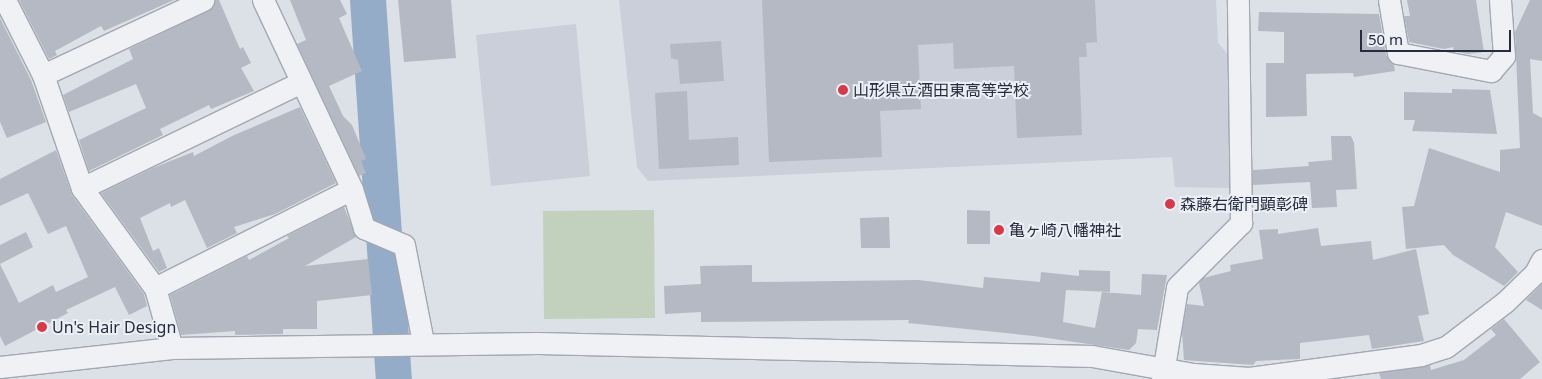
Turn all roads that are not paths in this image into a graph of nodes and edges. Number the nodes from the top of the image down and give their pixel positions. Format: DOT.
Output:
graph roads {
  1 [pos="6,0"];
  2 [pos="203,0"];
  3 [pos="263,0"];
  4 [pos="1238,0"];
  5 [pos="1389,0"];
  6 [pos="1500,0"];
  7 [pos="43,76"];
  8 [pos="301,82"];
  9 [pos="82,188"];
  10 [pos="352,189"];
  11 [pos="1540,270"];
  12 [pos="155,288"];
  13 [pos="423,342"];
  14 [pos="172,348"];
  15 [pos="0,367"];
  16 [pos="1163,373"];
  17 [pos="1251,378"];
  1 -- 7 [label="street"];
  2 -- 7 [label="street"];
  3 -- 8 [label="street"];
  4 -- 16 [label="street"];
  5 -- 6 [label="street"];
  7 -- 9 [label="street"];
  8 -- 9 [label="street"];
  8 -- 10 [label="street"];
  9 -- 12 [label="street"];
  10 -- 12 [label="street"];
  10 -- 13 [label="street"];
  11 -- 17 [label="street"];
  12 -- 14 [label="street"];
  13 -- 14 [label="street"];
  13 -- 16 [label="street"];
  14 -- 15 [label="street"];
  16 -- 17 [label="street"];
}
